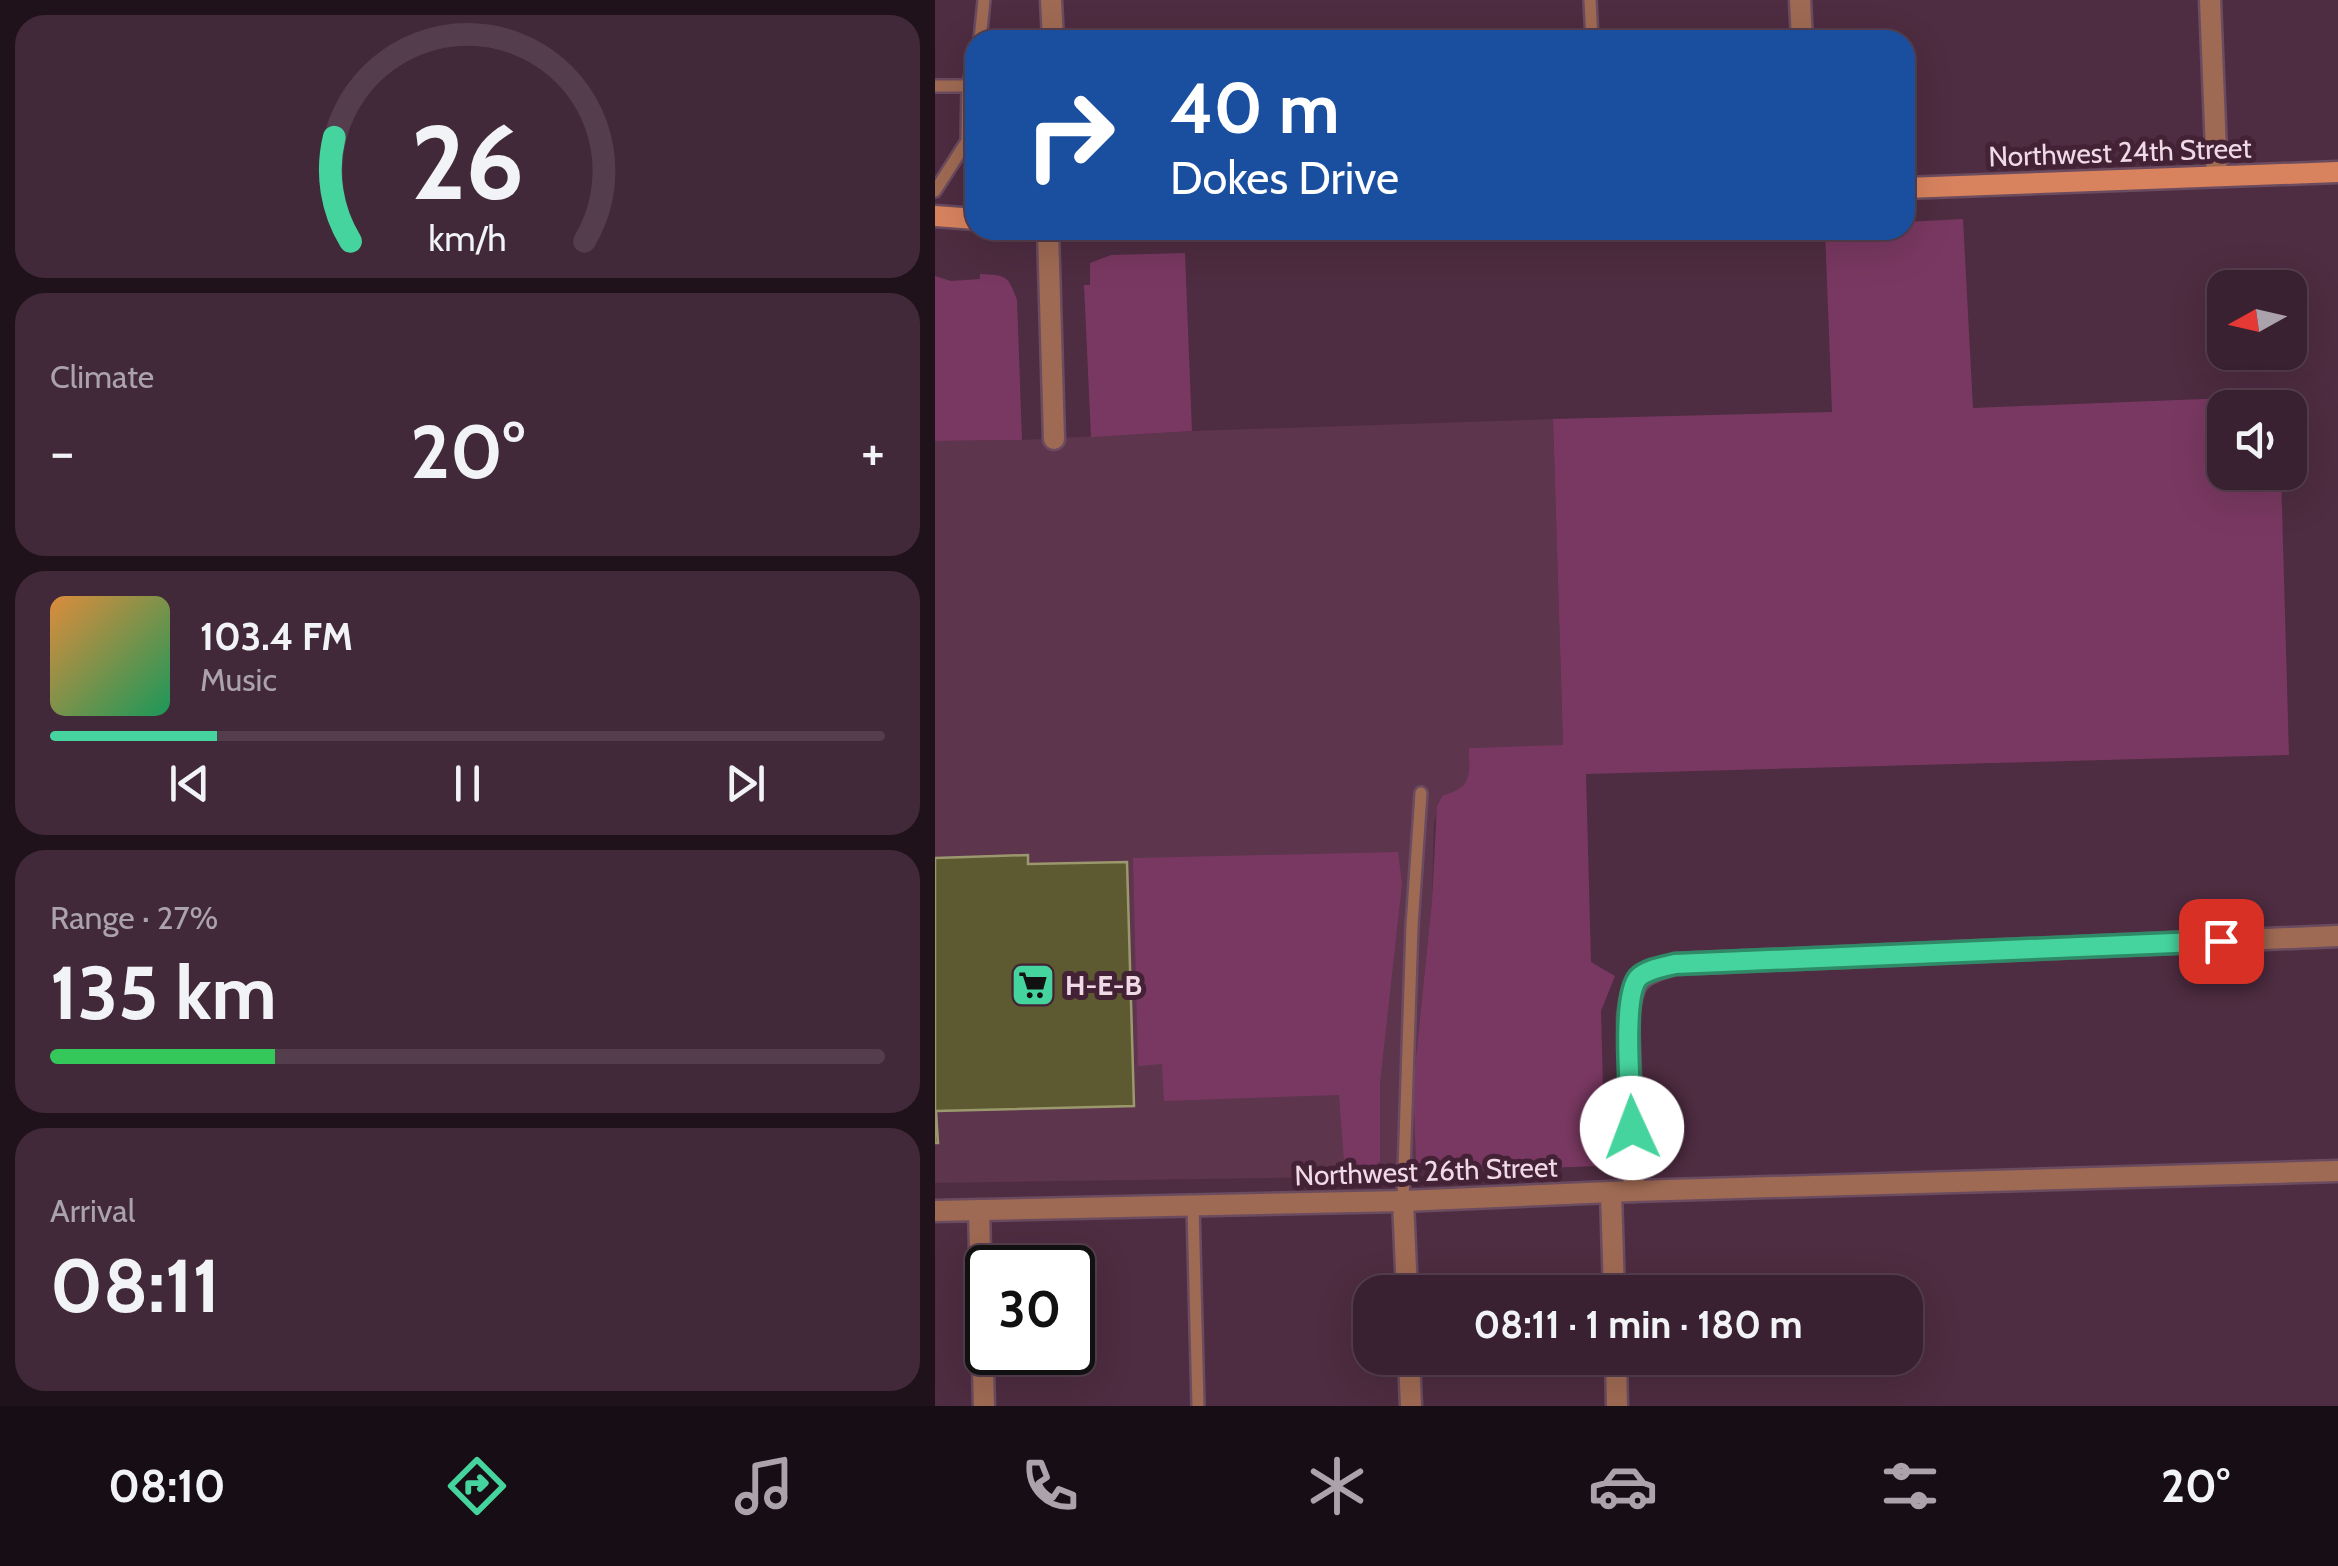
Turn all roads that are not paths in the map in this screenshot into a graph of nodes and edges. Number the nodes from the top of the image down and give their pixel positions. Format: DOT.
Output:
graph roads {
  1 [pos="984,0"];
  2 [pos="1051,0"];
  3 [pos="1589,0"];
  4 [pos="1801,0"];
  5 [pos="2210,0"];
  6 [pos="980,30"];
  7 [pos="1052,30"];
  8 [pos="1590,30"];
  9 [pos="1802,30"];
  10 [pos="935,86"];
  11 [pos="965,86"];
  12 [pos="965,153"];
  13 [pos="2338,172"];
  14 [pos="2217,176"];
  15 [pos="1915,188"];
  16 [pos="935,190"];
  17 [pos="935,216"];
  18 [pos="965,219"];
  19 [pos="1048,240"];
  20 [pos="1054,439"];
  21 [pos="1421,793"];
  22 [pos="2338,936"];
  23 [pos="2338,1171"];
  24 [pos="1635,1191"];
  25 [pos="1611,1192"];
  26 [pos="1403,1202"];
  27 [pos="1193,1206"];
  28 [pos="979,1210"];
  29 [pos="935,1212"];
  30 [pos="1406,1275"];
  31 [pos="1613,1275"];
  32 [pos="1410,1375"];
  33 [pos="1616,1375"];
  34 [pos="984,1406"];
  35 [pos="1199,1406"];
  36 [pos="1411,1406"];
  37 [pos="1617,1406"];
  1 -- 6 [label="lane"];
  2 -- 7 [label="street"];
  3 -- 8 [label="lane"];
  4 -- 9 [label="street"];
  5 -- 14 [label="street"];
  10 -- 11 [label="lane"];
  12 -- 16 [label="lane"];
  13 -- 14 [label="main road, Northwest 24th Street"];
  14 -- 15 [label="main road, Northwest 24th Street"];
  17 -- 18 [label="main road"];
  19 -- 20 [label="street"];
  21 -- 26 [label="lane"];
  22 -- 24 [label="street"];
  23 -- 24 [label="street, Northwest 26th Street"];
  24 -- 25 [label="street, Northwest 26th Street"];
  25 -- 26 [label="street, Northwest 26th Street"];
  25 -- 31 [label="street"];
  26 -- 27 [label="street, Northwest 26th Street"];
  26 -- 30 [label="street"];
  27 -- 28 [label="street, Northwest 26th Street"];
  27 -- 35 [label="lane"];
  28 -- 29 [label="street, Northwest 26th Street"];
  28 -- 34 [label="street"];
  32 -- 36 [label="street"];
  33 -- 37 [label="street"];
}
